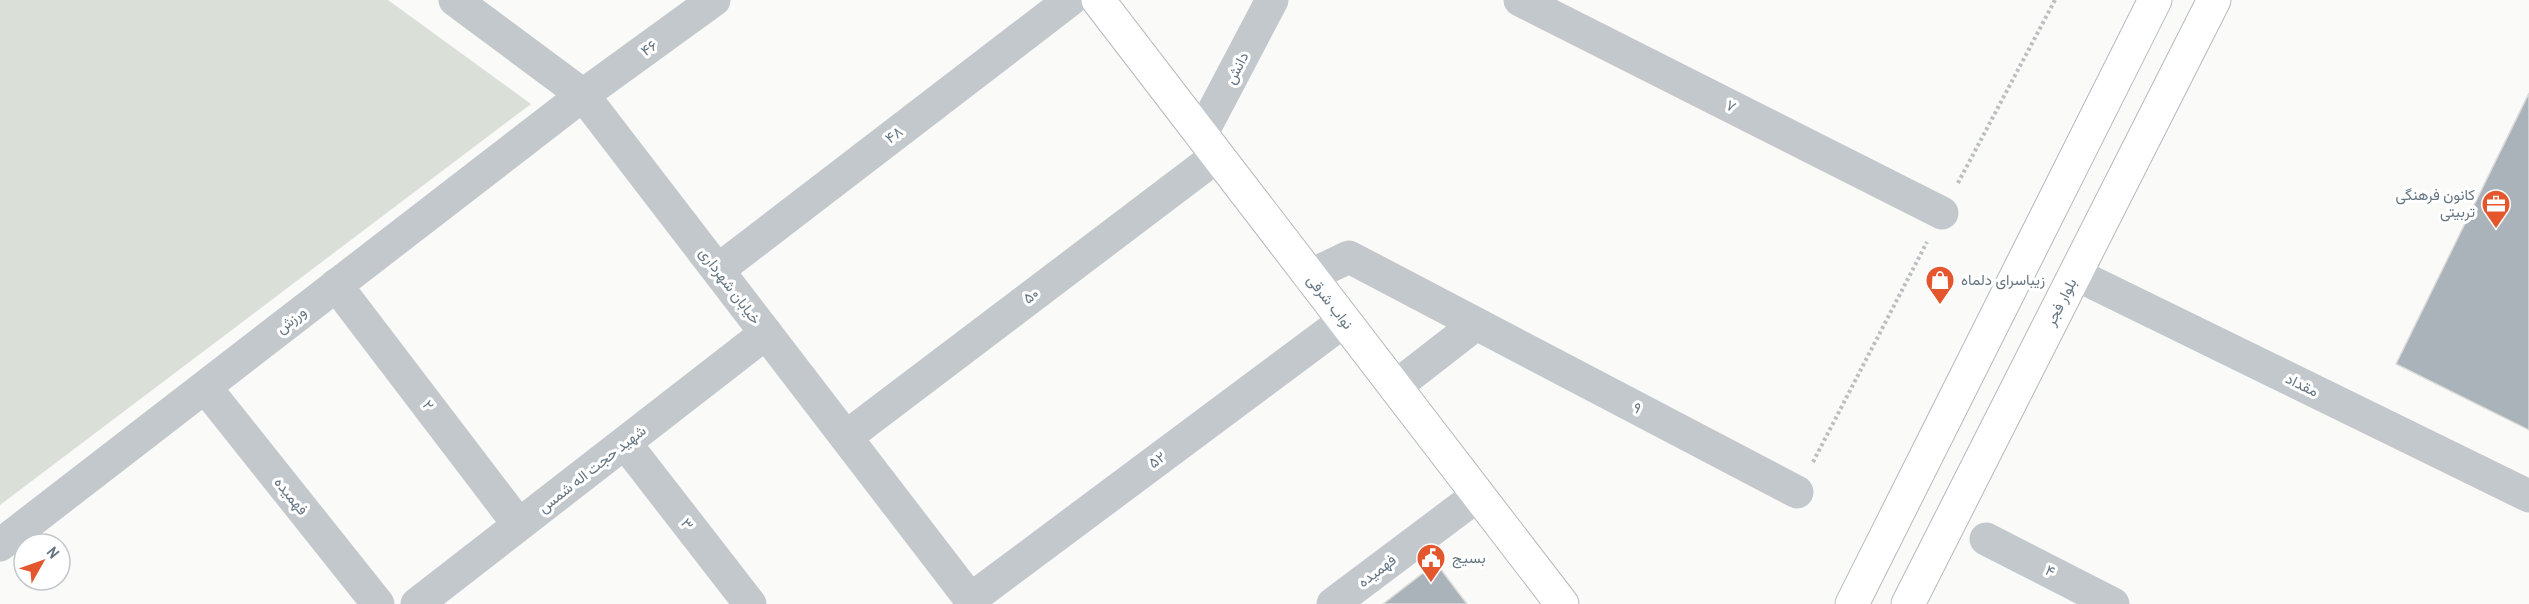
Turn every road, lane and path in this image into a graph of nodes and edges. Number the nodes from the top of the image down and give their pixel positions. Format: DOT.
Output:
graph roads {
  1 [pos="454,0"];
  2 [pos="714,0"];
  3 [pos="1070,0"];
  4 [pos="1098,0"];
  5 [pos="1272,0"];
  6 [pos="1520,0"];
  7 [pos="2155,0"];
  8 [pos="2214,0"];
  9 [pos="583,95"];
  10 [pos="2105,100"];
  11 [pos="2152,124"];
  12 [pos="1209,146"];
  13 [pos="1942,213"];
  14 [pos="718,270"];
  15 [pos="2075,274"];
  16 [pos="1309,276"];
  17 [pos="336,285"];
  18 [pos="1344,321"];
  19 [pos="1476,324"];
  20 [pos="766,333"];
  21 [pos="205,387"];
  22 [pos="1395,387"];
  23 [pos="846,437"];
  24 [pos="625,443"];
  25 [pos="1797,492"];
  26 [pos="1478,495"];
  27 [pos="2529,496"];
  28 [pos="519,525"];
  29 [pos="1986,539"];
  30 [pos="0,545"];
  31 [pos="973,602"];
  32 [pos="378,604"];
  33 [pos="417,604"];
  34 [pos="750,604"];
  35 [pos="1333,604"];
  36 [pos="1562,604"];
  37 [pos="1852,604"];
  38 [pos="1908,604"];
  39 [pos="2113,604"];
  1 -- 9 [label="street, خیابان شهرداری"];
  2 -- 9 [label="street, ۴۶"];
  3 -- 14 [label="street, ۴۸"];
  4 -- 12 [label="main road, نواب شرقی"];
  5 -- 12 [label="street, دانش"];
  6 -- 13 [label="street, ۷"];
  7 -- 10 [label="main road"];
  8 -- 11 [label="main road, بلوار فجر"];
  9 -- 14 [label="street, خیابان شهرداری"];
  9 -- 17 [label="street, ورزش"];
  10 -- 11 [label="main road"];
  10 -- 37 [label="main road"];
  11 -- 15 [label="main road, بلوار فجر"];
  12 -- 16 [label="main road, نواب شرقی"];
  12 -- 23 [label="street, ۵۰"];
  14 -- 20 [label="street, خیابان شهرداری"];
  15 -- 27 [label="street, مقداد"];
  15 -- 38 [label="main road, بلوار فجر"];
  16 -- 18 [label="main road, نواب شرقی"];
  16 -- 19 [label="street, ۹"];
  17 -- 21 [label="street, ورزش"];
  17 -- 28 [label="street, ۲"];
  18 -- 22 [label="main road, نواب شرقی"];
  18 -- 31 [label="street, ۵۲"];
  19 -- 22 [label="street"];
  19 -- 25 [label="street, ۹"];
  20 -- 23 [label="street, خیابان شهرداری"];
  20 -- 24 [label="street, شهید حجت اله شمس"];
  21 -- 30 [label="street, ورزش"];
  21 -- 32 [label="street, فهمیده"];
  22 -- 26 [label="main road, نواب شرقی"];
  23 -- 31 [label="street, خیابان شهرداری"];
  24 -- 28 [label="street, شهید حجت اله شمس"];
  24 -- 34 [label="street, ۳"];
  26 -- 35 [label="street, فهمیده"];
  26 -- 36 [label="main road, نواب شرقی"];
  28 -- 33 [label="street, شهید حجت اله شمس"];
  29 -- 39 [label="street, ۴"];
}
